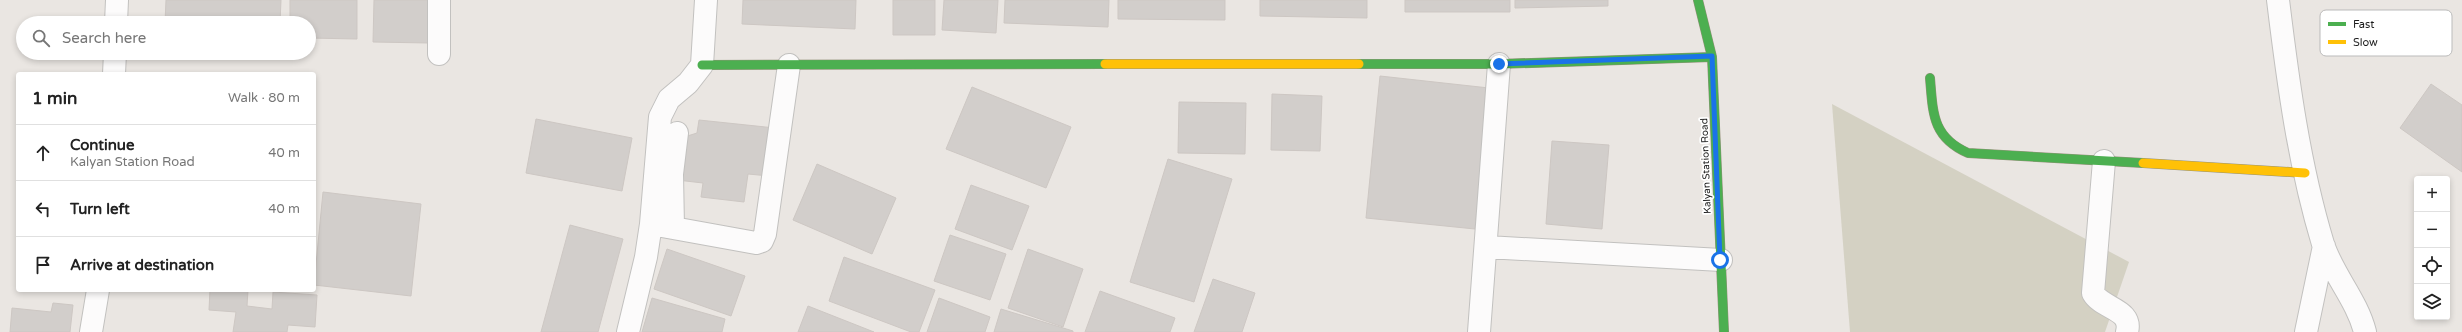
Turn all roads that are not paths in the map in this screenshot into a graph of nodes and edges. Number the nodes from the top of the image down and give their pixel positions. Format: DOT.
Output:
graph roads {
  1 [pos="117,0"];
  2 [pos="439,0"];
  3 [pos="706,0"];
  4 [pos="1698,0"];
  5 [pos="2278,0"];
  6 [pos="116,16"];
  7 [pos="439,54"];
  8 [pos="1712,56"];
  9 [pos="115,60"];
  10 [pos="1499,64"];
  11 [pos="702,65"];
  12 [pos="789,65"];
  13 [pos="114,72"];
  14 [pos="1930,78"];
  15 [pos="677,133"];
  16 [pos="2104,161"];
  17 [pos="2306,173"];
  18 [pos="651,224"];
  19 [pos="673,227"];
  20 [pos="2324,246"];
  21 [pos="1487,247"];
  22 [pos="1720,260"];
  23 [pos="98,292"];
  24 [pos="91,332"];
  25 [pos="628,332"];
  26 [pos="1479,332"];
  27 [pos="1724,332"];
  28 [pos="2127,332"];
  29 [pos="2306,332"];
  30 [pos="2365,332"];
  1 -- 6 [label="street"];
  2 -- 7 [label="street"];
  3 -- 11 [label="street"];
  4 -- 8 [label="street, Kalyan Station Road"];
  5 -- 17 [label="street"];
  8 -- 10 [label="street"];
  8 -- 22 [label="street, Kalyan Station Road"];
  9 -- 13 [label="street"];
  10 -- 12 [label="street"];
  10 -- 21 [label="street"];
  11 -- 12 [label="street"];
  11 -- 18 [label="street"];
  12 -- 19 [label="street"];
  14 -- 16 [label="street"];
  15 -- 19 [label="street"];
  16 -- 17 [label="street"];
  16 -- 28 [label="street"];
  17 -- 20 [label="street"];
  18 -- 19 [label="street"];
  18 -- 25 [label="street"];
  20 -- 29 [label="street"];
  20 -- 30 [label="street"];
  21 -- 22 [label="street"];
  21 -- 26 [label="street"];
  22 -- 27 [label="street, Kalyan Station Road"];
  23 -- 24 [label="street"];
}
